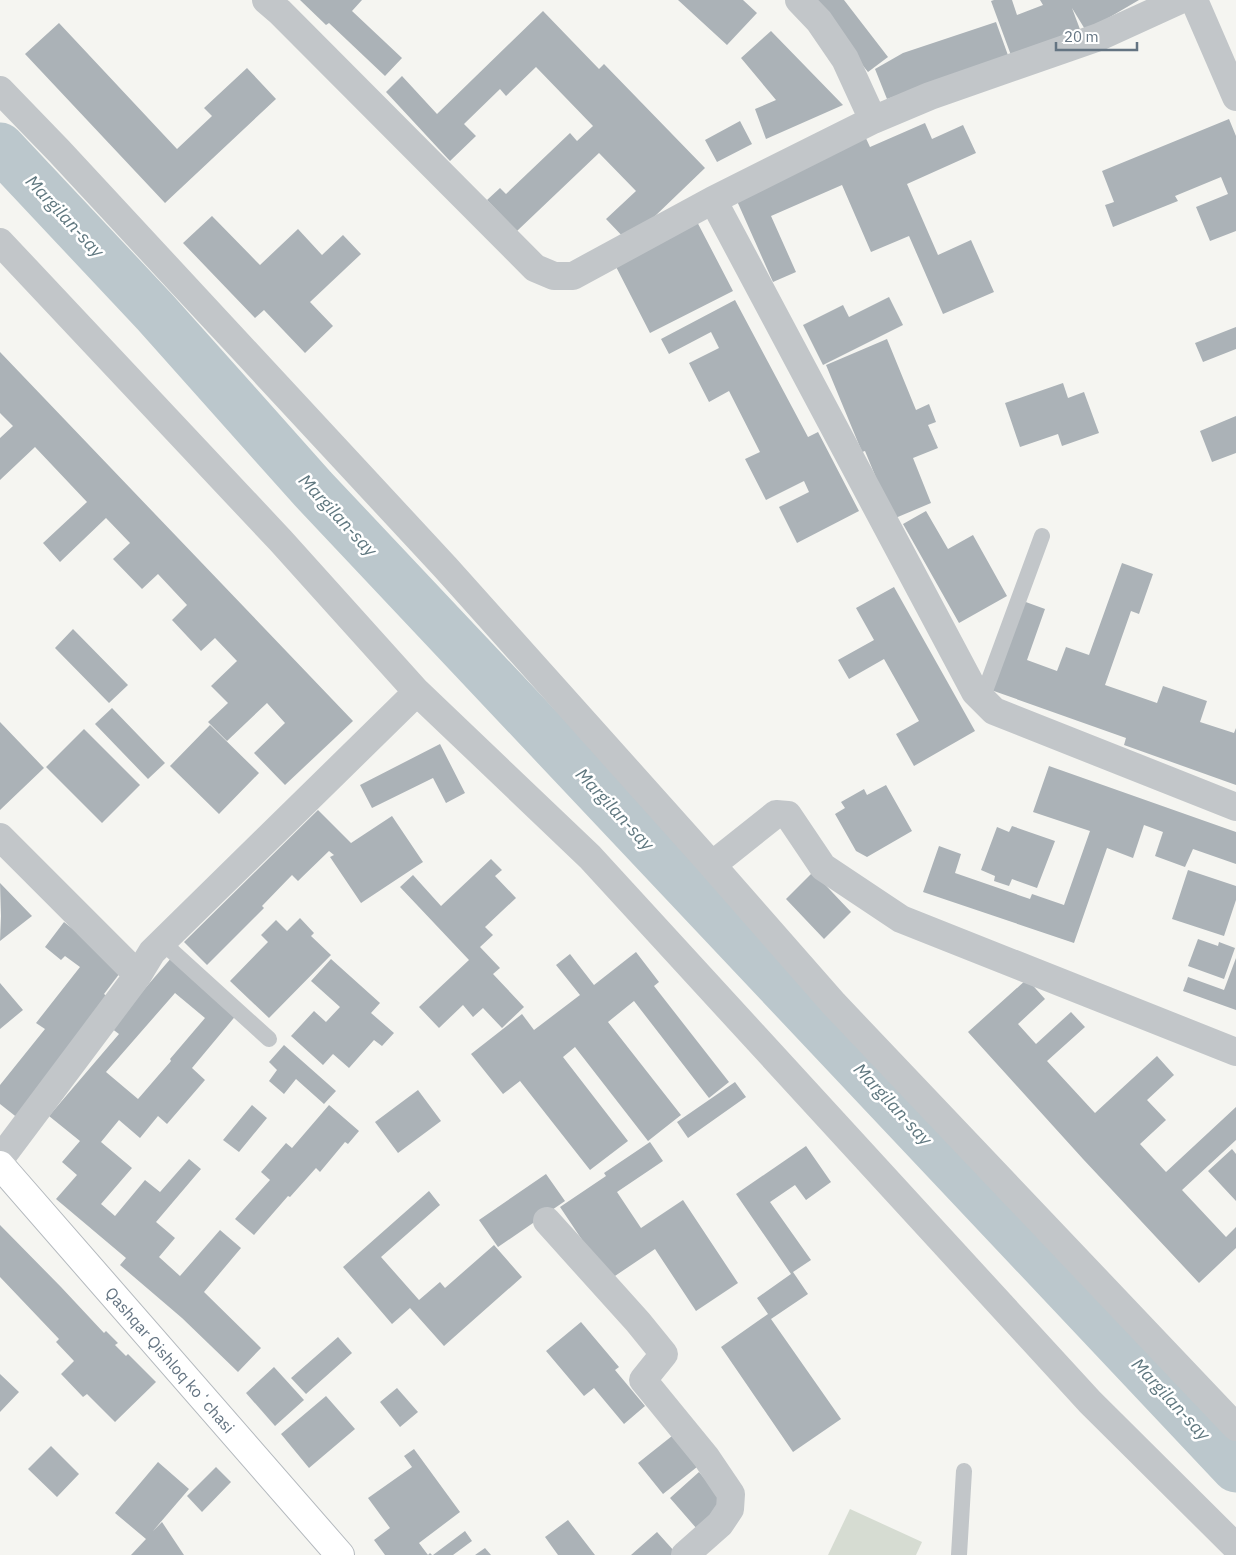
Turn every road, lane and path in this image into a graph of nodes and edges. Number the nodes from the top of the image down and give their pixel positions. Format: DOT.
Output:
graph roads {
  1 [pos="266,0"];
  2 [pos="799,0"];
  3 [pos="1180,0"];
  4 [pos="1194,0"];
  5 [pos="0,90"];
  6 [pos="1236,97"];
  7 [pos="874,120"];
  8 [pos="713,200"];
  9 [pos="0,242"];
  10 [pos="1042,536"];
  11 [pos="417,692"];
  12 [pos="982,699"];
  13 [pos="1236,807"];
  14 [pos="0,837"];
  15 [pos="712,865"];
  16 [pos="162,942"];
  17 [pos="138,975"];
  18 [pos="270,1038"];
  19 [pos="1236,1052"];
  20 [pos="0,1159"];
  21 [pos="0,1165"];
  22 [pos="547,1221"];
  23 [pos="1236,1427"];
  24 [pos="964,1472"];
  25 [pos="1236,1547"];
  26 [pos="340,1555"];
  27 [pos="685,1555"];
  28 [pos="959,1555"];
  1 -- 8 [label="street"];
  2 -- 7 [label="street"];
  3 -- 7 [label="street"];
  4 -- 6 [label="street"];
  5 -- 15 [label="street"];
  7 -- 8 [label="street"];
  8 -- 12 [label="street"];
  9 -- 11 [label="street"];
  10 -- 12 [label="lane"];
  11 -- 16 [label="street"];
  11 -- 25 [label="street"];
  12 -- 13 [label="street"];
  14 -- 17 [label="street"];
  15 -- 19 [label="street"];
  15 -- 23 [label="street"];
  16 -- 17 [label="street"];
  16 -- 18 [label="lane"];
  17 -- 20 [label="street"];
  21 -- 26 [label="main road, Qashqar Qishloq koʻchasi"];
  22 -- 27 [label="street"];
  24 -- 28 [label="lane"];
}
